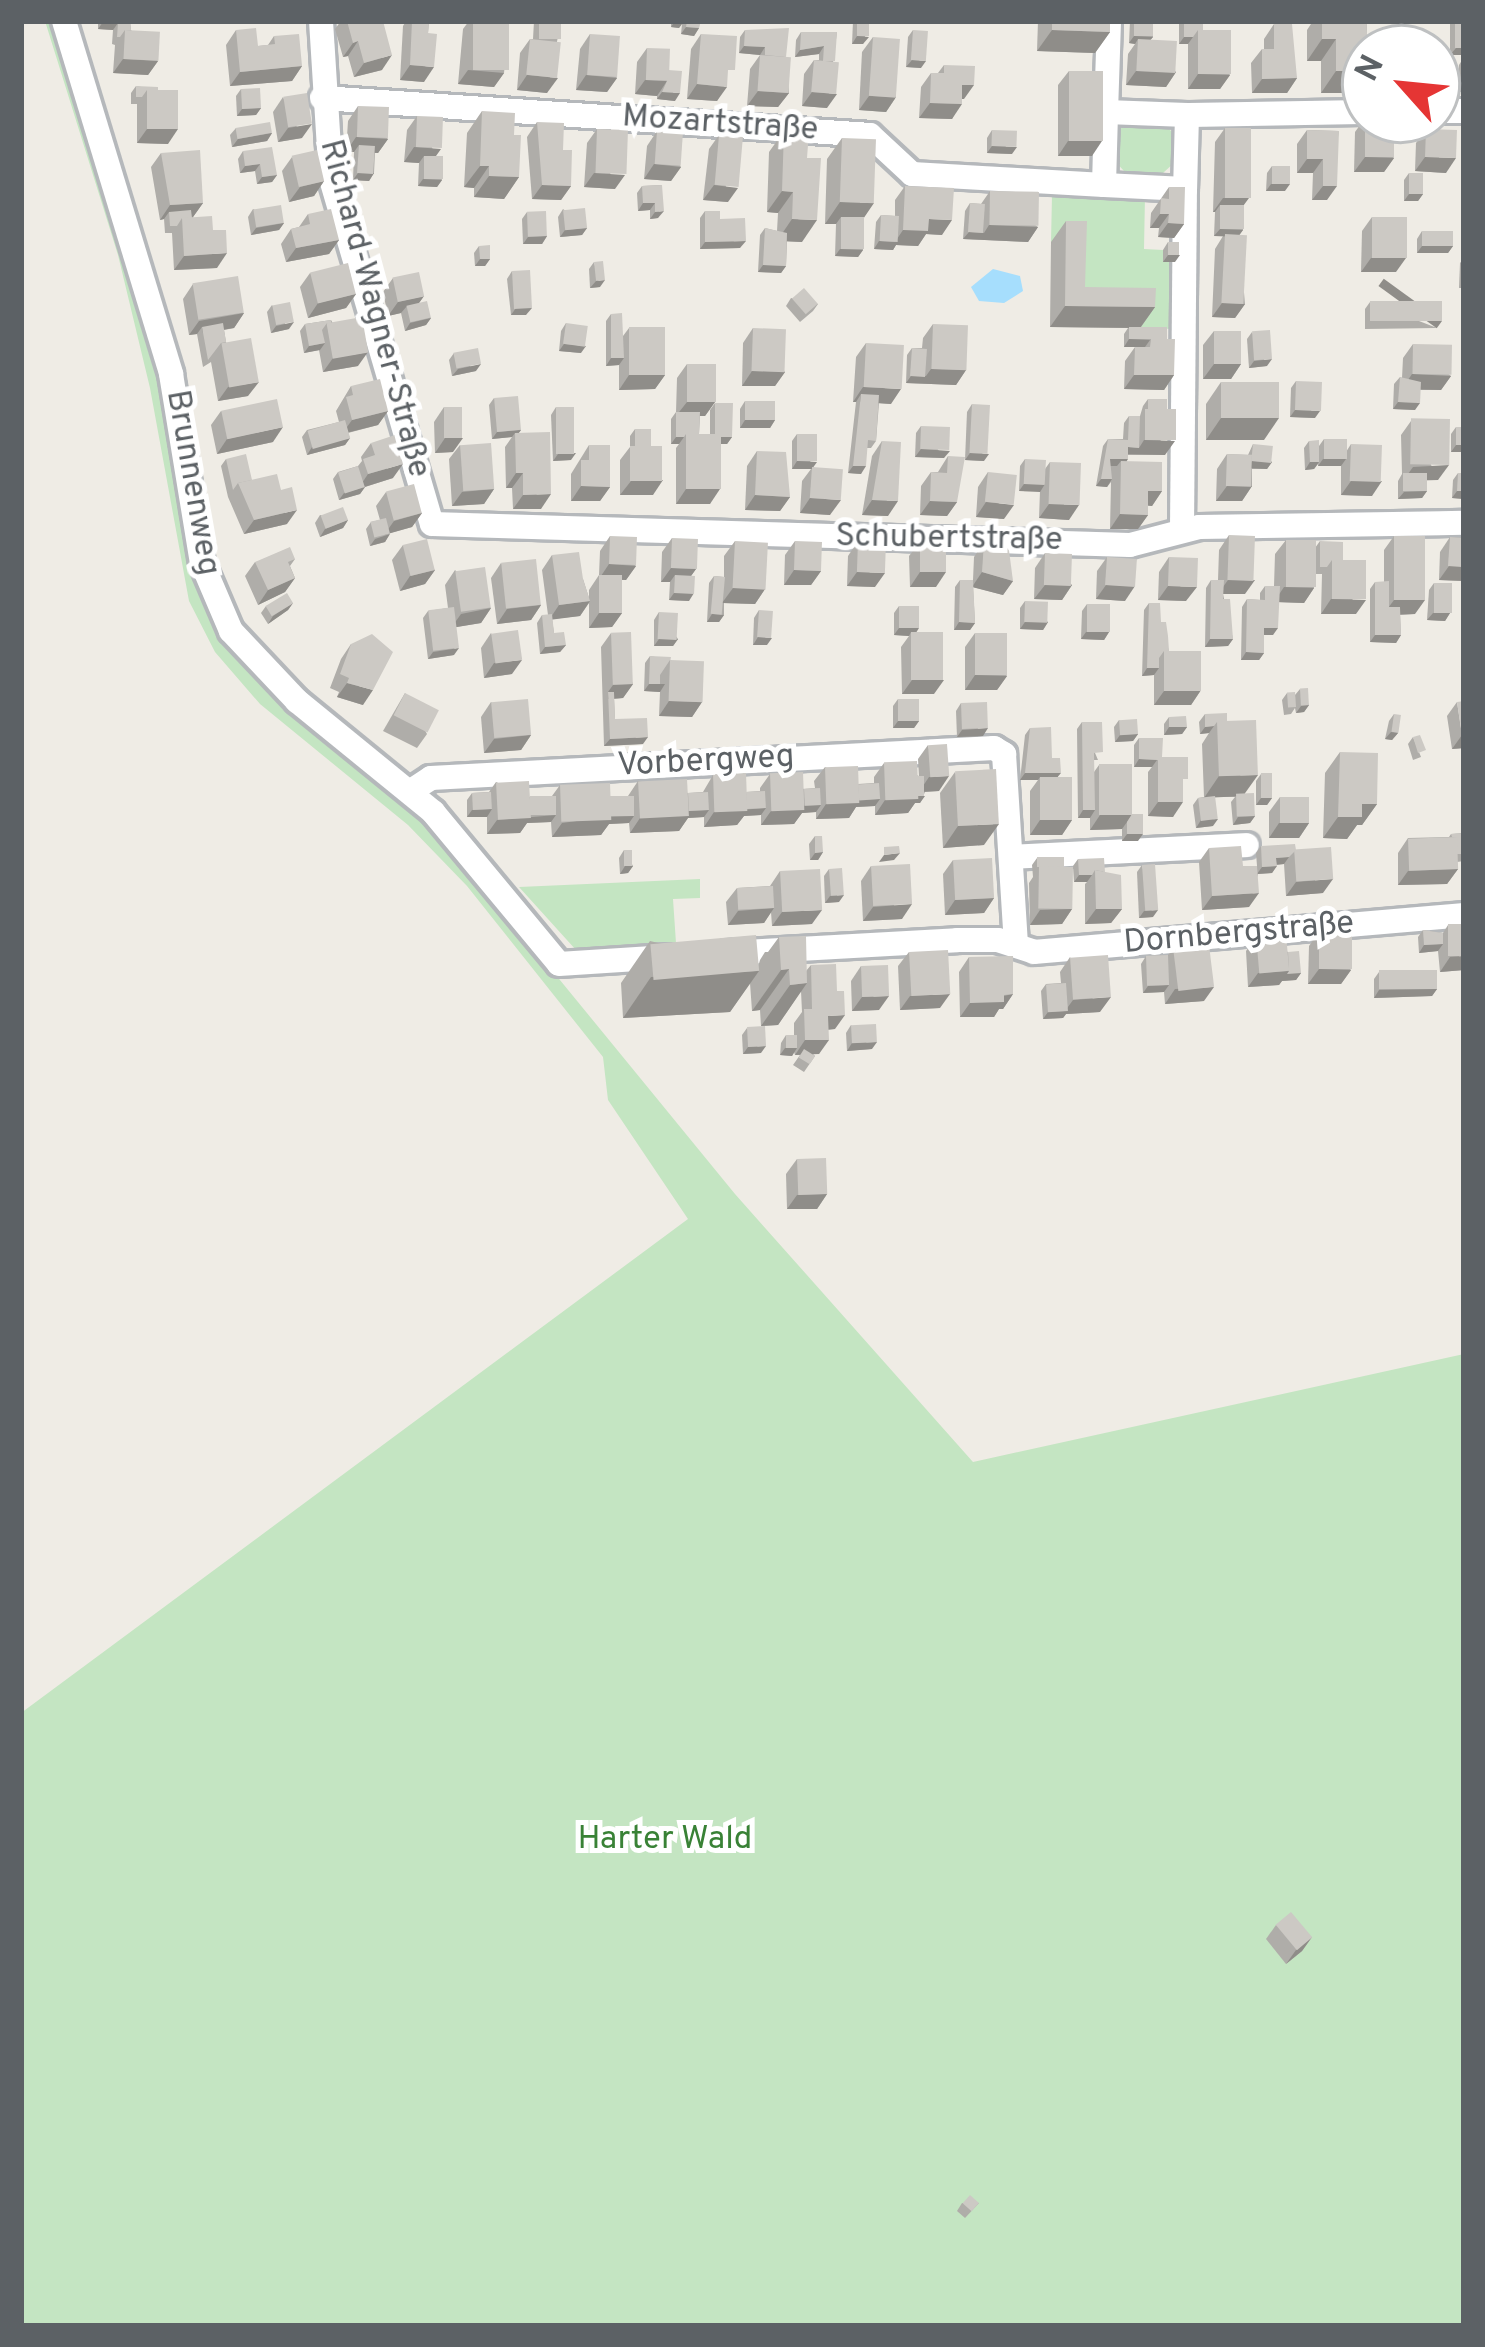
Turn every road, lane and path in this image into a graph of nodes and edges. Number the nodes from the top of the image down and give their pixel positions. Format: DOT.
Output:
graph roads {
  1 [pos="64,21"];
  2 [pos="320,21"];
  3 [pos="1109,21"];
  4 [pos="322,98"];
  5 [pos="1106,112"];
  6 [pos="1341,112"];
  7 [pos="1187,115"];
  8 [pos="1104,185"];
  9 [pos="1185,189"];
  10 [pos="432,524"];
  11 [pos="1464,524"];
  12 [pos="1182,528"];
  13 [pos="411,791"];
  14 [pos="1247,845"];
  15 [pos="1011,857"];
  16 [pos="1464,914"];
  17 [pos="1016,945"];
  18 [pos="559,964"];
  1 -- 13 [label="street, Brunnenweg"];
  2 -- 4 [label="street, Richard-Wagner-Straße"];
  3 -- 5 [label="street"];
  4 -- 8 [label="street, Mozartstraße"];
  4 -- 10 [label="street, Richard-Wagner-Straße"];
  5 -- 7 [label="street"];
  5 -- 8 [label="street"];
  6 -- 7 [label="street"];
  7 -- 9 [label="street"];
  8 -- 9 [label="street, Mozartstraße"];
  9 -- 12 [label="street"];
  10 -- 12 [label="street, Schubertstraße"];
  11 -- 12 [label="street, Schubertstraße"];
  13 -- 15 [label="street, Vorbergweg"];
  13 -- 18 [label="street, Brunnenweg"];
  14 -- 15 [label="street"];
  15 -- 17 [label="street"];
  16 -- 17 [label="street, Dornbergstraße"];
  17 -- 18 [label="street, Dornbergstraße"];
}
